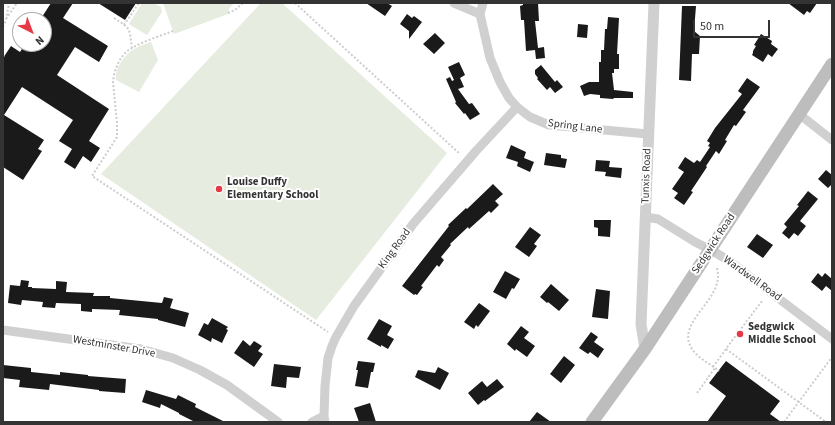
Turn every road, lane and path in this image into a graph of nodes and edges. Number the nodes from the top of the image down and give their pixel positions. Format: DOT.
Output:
graph roads {
  1 [pos="9,3"];
  2 [pos="17,3"];
  3 [pos="139,3"];
  4 [pos="243,3"];
  5 [pos="295,3"];
  6 [pos="454,3"];
  7 [pos="483,3"];
  8 [pos="654,3"];
  9 [pos="228,13"];
  10 [pos="480,14"];
  11 [pos="114,18"];
  12 [pos="6,20"];
  13 [pos="124,25"];
  14 [pos="3,27"];
  15 [pos="173,31"];
  16 [pos="132,48"];
  17 [pos="832,64"];
  18 [pos="517,107"];
  19 [pos="799,114"];
  20 [pos="648,134"];
  21 [pos="832,140"];
  22 [pos="460,154"];
  23 [pos="645,217"];
  24 [pos="711,250"];
  25 [pos="717,268"];
  26 [pos="762,301"];
  27 [pos="3,330"];
  28 [pos="331,334"];
  29 [pos="832,339"];
  30 [pos="645,349"];
  31 [pos="726,349"];
  32 [pos="832,357"];
  33 [pos="714,367"];
  34 [pos="719,371"];
  35 [pos="697,393"];
  36 [pos="798,402"];
  37 [pos="324,419"];
  38 [pos="278,422"];
  39 [pos="312,422"];
  40 [pos="592,422"];
  41 [pos="784,422"];
  42 [pos="826,422"];
  1 -- 12 [label="path"];
  2 -- 12 [label="path"];
  3 -- 13 [label="path"];
  4 -- 9 [label="path"];
  5 -- 22 [label="path"];
  6 -- 10 [label="street"];
  7 -- 10 [label="street"];
  8 -- 20 [label="street, Tunxis Road"];
  10 -- 18 [label="street, Spring Lane"];
  11 -- 13 [label="path"];
  12 -- 14 [label="path"];
  13 -- 16 [label="path"];
  15 -- 16 [label="path"];
  16 -- 28 [label="path"];
  17 -- 19 [label="main road, Sedgwick Road"];
  18 -- 20 [label="street, Spring Lane"];
  18 -- 37 [label="street, King Road"];
  19 -- 21 [label="street"];
  19 -- 24 [label="main road, Sedgwick Road"];
  20 -- 23 [label="street, Tunxis Road"];
  23 -- 24 [label="street, Wardwell Road"];
  23 -- 30 [label="street, Tunxis Road"];
  24 -- 29 [label="street, Wardwell Road"];
  24 -- 30 [label="main road, Sedgwick Road"];
  25 -- 33 [label="path"];
  26 -- 31 [label="path"];
  27 -- 38 [label="street, Westminster Drive"];
  30 -- 40 [label="main road, Sedgwick Road"];
  31 -- 33 [label="path"];
  31 -- 36 [label="path"];
  32 -- 36 [label="path"];
  33 -- 34 [label="path"];
  33 -- 35 [label="path"];
  36 -- 41 [label="path"];
  36 -- 42 [label="path"];
  37 -- 39 [label="street, King Road"];
}
